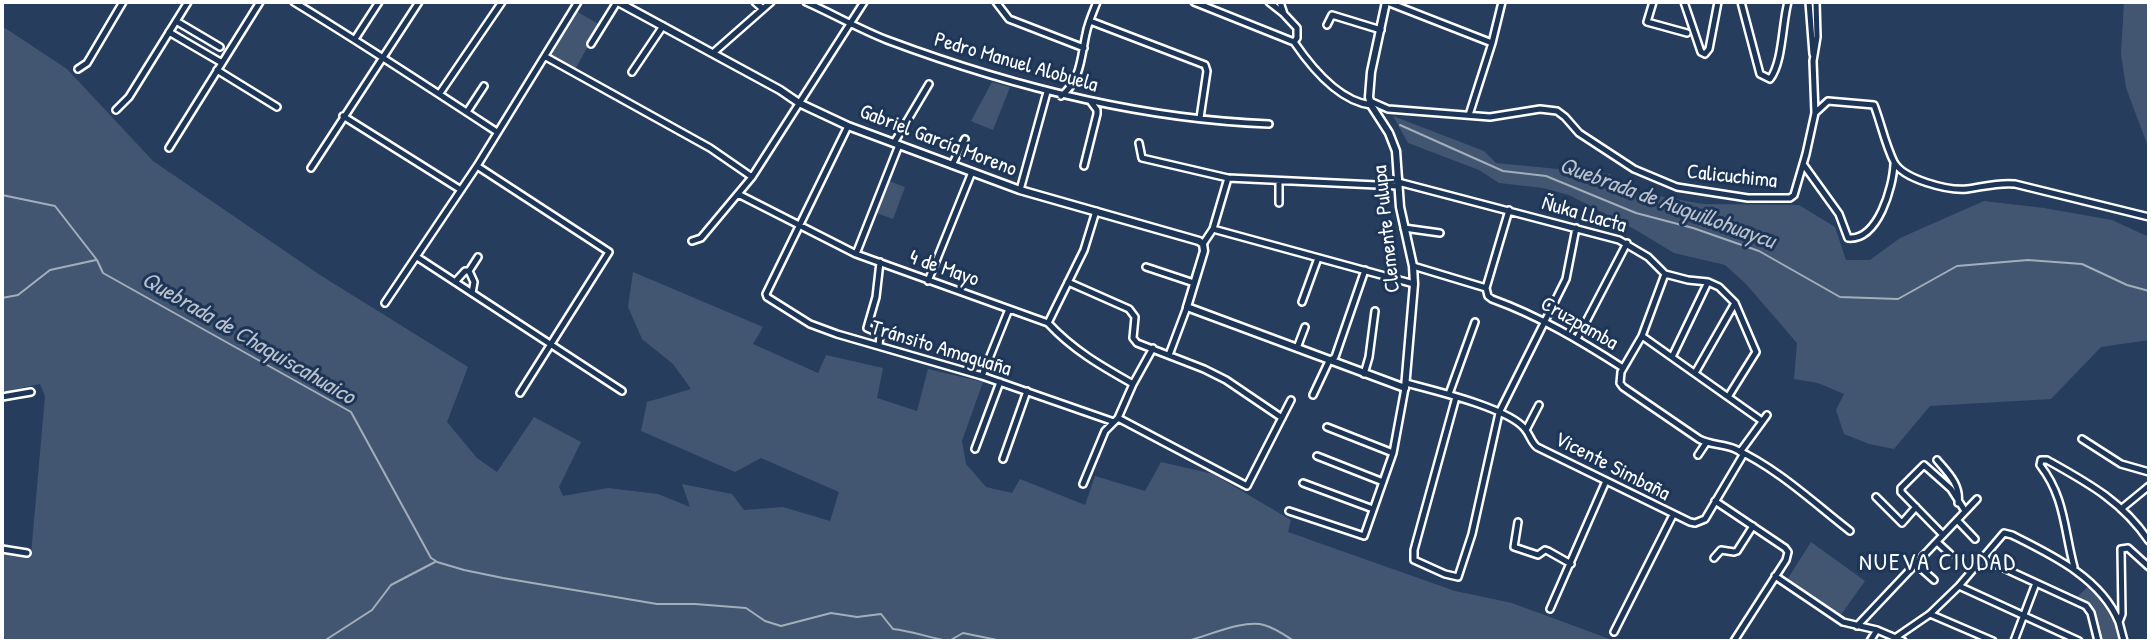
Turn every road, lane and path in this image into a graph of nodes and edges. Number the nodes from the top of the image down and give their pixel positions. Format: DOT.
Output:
graph roads {
  1 [pos="123,2"];
  2 [pos="188,2"];
  3 [pos="260,2"];
  4 [pos="295,2"];
  5 [pos="379,2"];
  6 [pos="419,2"];
  7 [pos="502,2"];
  8 [pos="578,2"];
  9 [pos="618,2"];
  10 [pos="755,2"];
  11 [pos="771,2"];
  12 [pos="806,2"];
  13 [pos="864,2"];
  14 [pos="996,2"];
  15 [pos="1097,2"];
  16 [pos="1194,2"];
  17 [pos="1269,2"];
  18 [pos="1280,2"];
  19 [pos="1386,2"];
  20 [pos="1503,2"];
  21 [pos="1653,2"];
  22 [pos="1684,2"];
  23 [pos="1718,2"];
  24 [pos="1741,2"];
  25 [pos="1788,2"];
  26 [pos="1809,2"];
  27 [pos="1816,2"];
  28 [pos="764,9"];
  29 [pos="1284,14"];
  30 [pos="176,21"];
  31 [pos="1090,21"];
  32 [pos="850,24"];
  33 [pos="1327,25"];
  34 [pos="663,26"];
  35 [pos="1381,30"];
  36 [pos="169,32"];
  37 [pos="1687,33"];
  38 [pos="355,39"];
  39 [pos="1294,42"];
  40 [pos="1492,43"];
  41 [pos="591,44"];
  42 [pos="219,47"];
  43 [pos="1084,48"];
  44 [pos="713,53"];
  45 [pos="546,57"];
  46 [pos="381,58"];
  47 [pos="1813,61"];
  48 [pos="222,63"];
  49 [pos="78,69"];
  50 [pos="217,70"];
  51 [pos="632,72"];
  52 [pos="929,84"];
  53 [pos="484,86"];
  54 [pos="1047,92"];
  55 [pos="440,93"];
  56 [pos="1061,96"];
  57 [pos="1091,102"];
  58 [pos="799,103"];
  59 [pos="1370,103"];
  60 [pos="277,107"];
  61 [pos="116,110"];
  62 [pos="467,112"];
  63 [pos="1815,113"];
  64 [pos="1469,115"];
  65 [pos="343,116"];
  66 [pos="1200,118"];
  67 [pos="1269,124"];
  68 [pos="848,126"];
  69 [pos="497,132"];
  70 [pos="965,139"];
  71 [pos="1139,143"];
  72 [pos="896,144"];
  73 [pos="169,148"];
  74 [pos="952,164"];
  75 [pos="1803,164"];
  76 [pos="1894,164"];
  77 [pos="477,166"];
  78 [pos="1084,166"];
  79 [pos="311,168"];
  80 [pos="972,172"];
  81 [pos="752,177"];
  82 [pos="1228,178"];
  83 [pos="1279,181"];
  84 [pos="1398,184"];
  85 [pos="461,190"];
  86 [pos="1020,191"];
  87 [pos="738,194"];
  88 [pos="1279,203"];
  89 [pos="1509,210"];
  90 [pos="1096,211"];
  91 [pos="2149,217"];
  92 [pos="800,224"];
  93 [pos="1404,228"];
  94 [pos="1576,228"];
  95 [pos="1213,229"];
  96 [pos="1440,233"];
  97 [pos="692,241"];
  98 [pos="1627,243"];
  99 [pos="1203,244"];
  100 [pos="856,254"];
  101 [pos="417,257"];
  102 [pos="478,257"];
  103 [pos="1318,258"];
  104 [pos="880,262"];
  105 [pos="1413,266"];
  106 [pos="1146,267"];
  107 [pos="1365,270"];
  108 [pos="469,271"];
  109 [pos="1665,274"];
  110 [pos="928,281"];
  111 [pos="455,282"];
  112 [pos="1068,282"];
  113 [pos="1707,282"];
  114 [pos="1194,283"];
  115 [pos="1414,284"];
  116 [pos="1486,288"];
  117 [pos="472,293"];
  118 [pos="1302,302"];
  119 [pos="385,303"];
  120 [pos="1735,303"];
  121 [pos="1187,307"];
  122 [pos="1009,309"];
  123 [pos="1375,311"];
  124 [pos="1544,321"];
  125 [pos="1475,322"];
  126 [pos="1048,323"];
  127 [pos="1305,327"];
  128 [pos="1643,336"];
  129 [pos="1577,339"];
  130 [pos="551,343"];
  131 [pos="879,346"];
  132 [pos="1153,348"];
  133 [pos="1297,348"];
  134 [pos="1169,355"];
  135 [pos="1672,357"];
  136 [pos="1329,361"];
  137 [pos="1623,368"];
  138 [pos="1695,373"];
  139 [pos="1364,374"];
  140 [pos="982,376"];
  141 [pos="1000,382"];
  142 [pos="1133,384"];
  143 [pos="1406,386"];
  144 [pos="622,391"];
  145 [pos="1027,391"];
  146 [pos="31,392"];
  147 [pos="520,393"];
  148 [pos="1449,394"];
  149 [pos="1313,395"];
  150 [pos="2,397"];
  151 [pos="1457,397"];
  152 [pos="1728,397"];
  153 [pos="1290,400"];
  154 [pos="1539,405"];
  155 [pos="1499,413"];
  156 [pos="1767,415"];
  157 [pos="1282,418"];
  158 [pos="1116,420"];
  159 [pos="1762,421"];
  160 [pos="1326,427"];
  161 [pos="1526,430"];
  162 [pos="2082,439"];
  163 [pos="1706,443"];
  164 [pos="975,449"];
  165 [pos="1393,453"];
  166 [pos="1742,453"];
  167 [pos="1698,455"];
  168 [pos="1317,456"];
  169 [pos="1003,459"];
  170 [pos="1937,460"];
  171 [pos="2149,472"];
  172 [pos="1606,481"];
  173 [pos="1383,482"];
  174 [pos="1303,483"];
  175 [pos="1083,484"];
  176 [pos="2149,486"];
  177 [pos="1876,497"];
  178 [pos="1977,499"];
  179 [pos="1715,501"];
  180 [pos="1958,503"];
  181 [pos="1916,507"];
  182 [pos="1373,509"];
  183 [pos="2121,509"];
  184 [pos="1289,510"];
  185 [pos="1965,511"];
  186 [pos="1673,515"];
  187 [pos="1957,520"];
  188 [pos="1518,522"];
  189 [pos="2149,525"];
  190 [pos="1753,526"];
  191 [pos="1850,531"];
  192 [pos="2142,531"];
  193 [pos="1943,535"];
  194 [pos="1975,539"];
  195 [pos="2149,541"];
  196 [pos="1937,542"];
  197 [pos="2,550"];
  198 [pos="27,552"];
  199 [pos="1950,554"];
  200 [pos="1714,558"];
  201 [pos="1984,559"];
  202 [pos="1571,564"];
  203 [pos="1916,564"];
  204 [pos="2074,567"];
  205 [pos="2149,567"];
  206 [pos="1775,576"];
  207 [pos="1934,580"];
  208 [pos="2036,583"];
  209 [pos="1959,586"];
  210 [pos="1550,609"];
  211 [pos="1930,614"];
  212 [pos="2024,616"];
  213 [pos="2119,622"];
  214 [pos="1857,626"];
  215 [pos="1877,630"];
  216 [pos="1614,632"];
  217 [pos="1895,638"];
  218 [pos="1734,641"];
  219 [pos="1870,641"];
  220 [pos="1903,641"];
  221 [pos="1993,641"];
  222 [pos="2014,641"];
  223 [pos="2079,641"];
  224 [pos="2098,641"];
  225 [pos="2123,641"];
  1 -- 49 [label="street"];
  2 -- 30 [label="street"];
  3 -- 48 [label="street"];
  4 -- 38 [label="street"];
  5 -- 38 [label="street"];
  6 -- 46 [label="street"];
  7 -- 55 [label="street"];
  8 -- 45 [label="street"];
  9 -- 34 [label="street, Gabriel García Moreno"];
  9 -- 41 [label="street"];
  10 -- 28 [label="street"];
  11 -- 28 [label="street"];
  12 -- 32 [label="street, Pedro Manuel Alobuela"];
  13 -- 32 [label="street"];
  14 -- 43 [label="street"];
  15 -- 31 [label="street"];
  16 -- 39 [label="street"];
  17 -- 29 [label="street"];
  18 -- 29 [label="street"];
  19 -- 35 [label="street"];
  19 -- 40 [label="street"];
  20 -- 40 [label="street"];
  21 -- 37 [label="street"];
  22 -- 23 [label="street"];
  24 -- 25 [label="street"];
  26 -- 47 [label="street"];
  27 -- 47 [label="street, Calicuchima"];
  28 -- 44 [label="street"];
  29 -- 39 [label="street"];
  30 -- 36 [label="street"];
  30 -- 42 [label="street"];
  31 -- 43 [label="street"];
  31 -- 66 [label="street"];
  32 -- 54 [label="street, Pedro Manuel Alobuela"];
  32 -- 58 [label="street"];
  33 -- 35 [label="street"];
  34 -- 44 [label="street, Gabriel García Moreno"];
  34 -- 51 [label="street"];
  35 -- 59 [label="street"];
  36 -- 48 [label="street"];
  36 -- 61 [label="street"];
  38 -- 46 [label="street"];
  39 -- 59 [label="street, Calicuchima"];
  40 -- 64 [label="street"];
  43 -- 56 [label="street"];
  44 -- 58 [label="street, Gabriel García Moreno"];
  45 -- 69 [label="street"];
  45 -- 81 [label="street"];
  46 -- 55 [label="street"];
  46 -- 65 [label="street"];
  47 -- 63 [label="street, Calicuchima"];
  48 -- 50 [label="street"];
  50 -- 60 [label="street"];
  50 -- 73 [label="street"];
  52 -- 72 [label="street"];
  53 -- 62 [label="street"];
  54 -- 56 [label="street, Pedro Manuel Alobuela"];
  54 -- 86 [label="street"];
  55 -- 62 [label="street"];
  56 -- 57 [label="street, Pedro Manuel Alobuela"];
  57 -- 66 [label="street, Pedro Manuel Alobuela"];
  57 -- 78 [label="street"];
  58 -- 68 [label="street, Gabriel García Moreno"];
  58 -- 81 [label="street"];
  59 -- 64 [label="street, Calicuchima"];
  59 -- 84 [label="street, Clemente Pulupa"];
  62 -- 69 [label="street"];
  63 -- 75 [label="street, Calicuchima"];
  63 -- 76 [label="street"];
  64 -- 75 [label="street, Calicuchima"];
  65 -- 79 [label="street"];
  65 -- 85 [label="street"];
  66 -- 67 [label="street, Pedro Manuel Alobuela"];
  68 -- 72 [label="street, Gabriel García Moreno"];
  68 -- 92 [label="street"];
  69 -- 77 [label="street"];
  70 -- 74 [label="street"];
  71 -- 82 [label="street, Ñuka Llacta"];
  72 -- 74 [label="street, Gabriel García Moreno"];
  72 -- 100 [label="street"];
  74 -- 80 [label="street, Gabriel García Moreno"];
  75 -- 76 [label="street"];
  76 -- 91 [label="street"];
  77 -- 85 [label="street"];
  77 -- 130 [label="street"];
  80 -- 86 [label="street, Gabriel García Moreno"];
  80 -- 110 [label="street"];
  81 -- 87 [label="street"];
  82 -- 83 [label="street, Ñuka Llacta"];
  82 -- 95 [label="street"];
  83 -- 84 [label="street, Ñuka Llacta"];
  83 -- 88 [label="street"];
  84 -- 89 [label="street, Ñuka Llacta"];
  84 -- 93 [label="street, Clemente Pulupa"];
  85 -- 101 [label="street"];
  86 -- 90 [label="street, Gabriel García Moreno"];
  87 -- 92 [label="street, 4 de Mayo"];
  87 -- 97 [label="street"];
  89 -- 94 [label="street, Ñuka Llacta"];
  89 -- 116 [label="street"];
  90 -- 99 [label="street, Gabriel García Moreno"];
  90 -- 112 [label="street"];
  92 -- 100 [label="street, 4 de Mayo"];
  92 -- 131 [label="street, Tránsito Amaguaña"];
  93 -- 96 [label="street"];
  93 -- 105 [label="street, Clemente Pulupa"];
  94 -- 98 [label="street, Ñuka Llacta"];
  94 -- 124 [label="street"];
  95 -- 99 [label="street"];
  95 -- 103 [label="street"];
  98 -- 109 [label="street, Ñuka Llacta"];
  98 -- 129 [label="street"];
  99 -- 114 [label="street"];
  100 -- 104 [label="street, 4 de Mayo"];
  101 -- 111 [label="street"];
  101 -- 119 [label="street"];
  102 -- 108 [label="street"];
  103 -- 107 [label="street"];
  103 -- 118 [label="street"];
  104 -- 110 [label="street, 4 de Mayo"];
  104 -- 131 [label="street"];
  105 -- 115 [label="street, Clemente Pulupa"];
  105 -- 116 [label="street, Cruzpamba"];
  106 -- 114 [label="street"];
  107 -- 115 [label="street"];
  107 -- 136 [label="street"];
  108 -- 111 [label="street"];
  108 -- 117 [label="street"];
  109 -- 113 [label="street, Ñuka Llacta"];
  109 -- 128 [label="street"];
  110 -- 122 [label="street, 4 de Mayo"];
  111 -- 117 [label="street"];
  112 -- 126 [label="street"];
  112 -- 132 [label="street"];
  113 -- 120 [label="street, Ñuka Llacta"];
  113 -- 135 [label="street"];
  114 -- 121 [label="street"];
  115 -- 143 [label="street, Clemente Pulupa"];
  116 -- 124 [label="street, Cruzpamba"];
  117 -- 130 [label="street"];
  120 -- 138 [label="street"];
  120 -- 152 [label="street, Ñuka Llacta"];
  121 -- 133 [label="street"];
  121 -- 134 [label="street"];
  122 -- 126 [label="street, 4 de Mayo"];
  122 -- 140 [label="street"];
  123 -- 139 [label="street"];
  124 -- 129 [label="street, Cruzpamba"];
  124 -- 155 [label="street"];
  125 -- 148 [label="street"];
  126 -- 142 [label="street, 4 de Mayo"];
  127 -- 133 [label="street"];
  128 -- 135 [label="street"];
  128 -- 137 [label="street"];
  129 -- 137 [label="street, Cruzpamba"];
  130 -- 144 [label="street"];
  130 -- 147 [label="street"];
  131 -- 140 [label="street, Tránsito Amaguaña"];
  132 -- 134 [label="street"];
  132 -- 142 [label="street"];
  133 -- 136 [label="street"];
  134 -- 157 [label="street"];
  135 -- 138 [label="street"];
  136 -- 139 [label="street"];
  136 -- 149 [label="street"];
  137 -- 163 [label="street, Cruzpamba"];
  138 -- 152 [label="street"];
  139 -- 143 [label="street"];
  140 -- 141 [label="street, Tránsito Amaguaña"];
  141 -- 145 [label="street, Tránsito Amaguaña"];
  141 -- 164 [label="street"];
  142 -- 158 [label="street"];
  143 -- 148 [label="street, Vicente Simbaña"];
  143 -- 165 [label="street, Clemente Pulupa"];
  145 -- 158 [label="street, Tránsito Amaguaña"];
  145 -- 169 [label="street"];
  146 -- 150 [label="street"];
  148 -- 151 [label="street, Vicente Simbaña"];
  151 -- 155 [label="street, Vicente Simbaña"];
  151 -- 155 [label="street"];
  152 -- 159 [label="street"];
  153 -- 157 [label="street"];
  154 -- 161 [label="street"];
  155 -- 161 [label="street, Vicente Simbaña"];
  156 -- 159 [label="street, Vicente Simbaña"];
  157 -- 158 [label="street, Tránsito Amaguaña"];
  158 -- 175 [label="street"];
  159 -- 166 [label="street, Vicente Simbaña"];
  160 -- 165 [label="street"];
  161 -- 172 [label="street, Vicente Simbaña"];
  162 -- 171 [label="street"];
  163 -- 166 [label="street, Cruzpamba"];
  163 -- 167 [label="street"];
  165 -- 173 [label="street, Clemente Pulupa"];
  166 -- 179 [label="street, Vicente Simbaña"];
  166 -- 191 [label="street, Cruzpamba"];
  168 -- 173 [label="street"];
  170 -- 180 [label="street"];
  172 -- 186 [label="street, Vicente Simbaña"];
  172 -- 202 [label="street"];
  173 -- 182 [label="street, Clemente Pulupa"];
  174 -- 182 [label="street"];
  176 -- 183 [label="street"];
  177 -- 181 [label="street"];
  178 -- 185 [label="street"];
  179 -- 186 [label="street, Vicente Simbaña"];
  179 -- 190 [label="street"];
  180 -- 181 [label="street"];
  180 -- 185 [label="street"];
  181 -- 193 [label="street"];
  182 -- 184 [label="street, Clemente Pulupa"];
  183 -- 192 [label="street"];
  183 -- 204 [label="street"];
  185 -- 187 [label="street"];
  186 -- 216 [label="street"];
  187 -- 193 [label="street"];
  187 -- 194 [label="street"];
  188 -- 202 [label="street"];
  189 -- 192 [label="street"];
  190 -- 200 [label="street"];
  190 -- 206 [label="street"];
  192 -- 195 [label="street"];
  193 -- 196 [label="street"];
  196 -- 199 [label="street"];
  196 -- 203 [label="street"];
  197 -- 198 [label="street"];
  201 -- 204 [label="street"];
  201 -- 208 [label="street"];
  201 -- 209 [label="street"];
  202 -- 210 [label="street"];
  203 -- 207 [label="street"];
  203 -- 214 [label="street"];
  204 -- 213 [label="street"];
  205 -- 213 [label="street"];
  206 -- 214 [label="street"];
  206 -- 218 [label="street"];
  208 -- 212 [label="street"];
  208 -- 224 [label="street"];
  209 -- 211 [label="street"];
  209 -- 212 [label="street"];
  211 -- 217 [label="street"];
  211 -- 221 [label="street"];
  212 -- 222 [label="street"];
  212 -- 223 [label="street"];
  213 -- 225 [label="street"];
  214 -- 215 [label="street"];
  215 -- 217 [label="street"];
  215 -- 219 [label="street"];
  217 -- 220 [label="street"];
}
